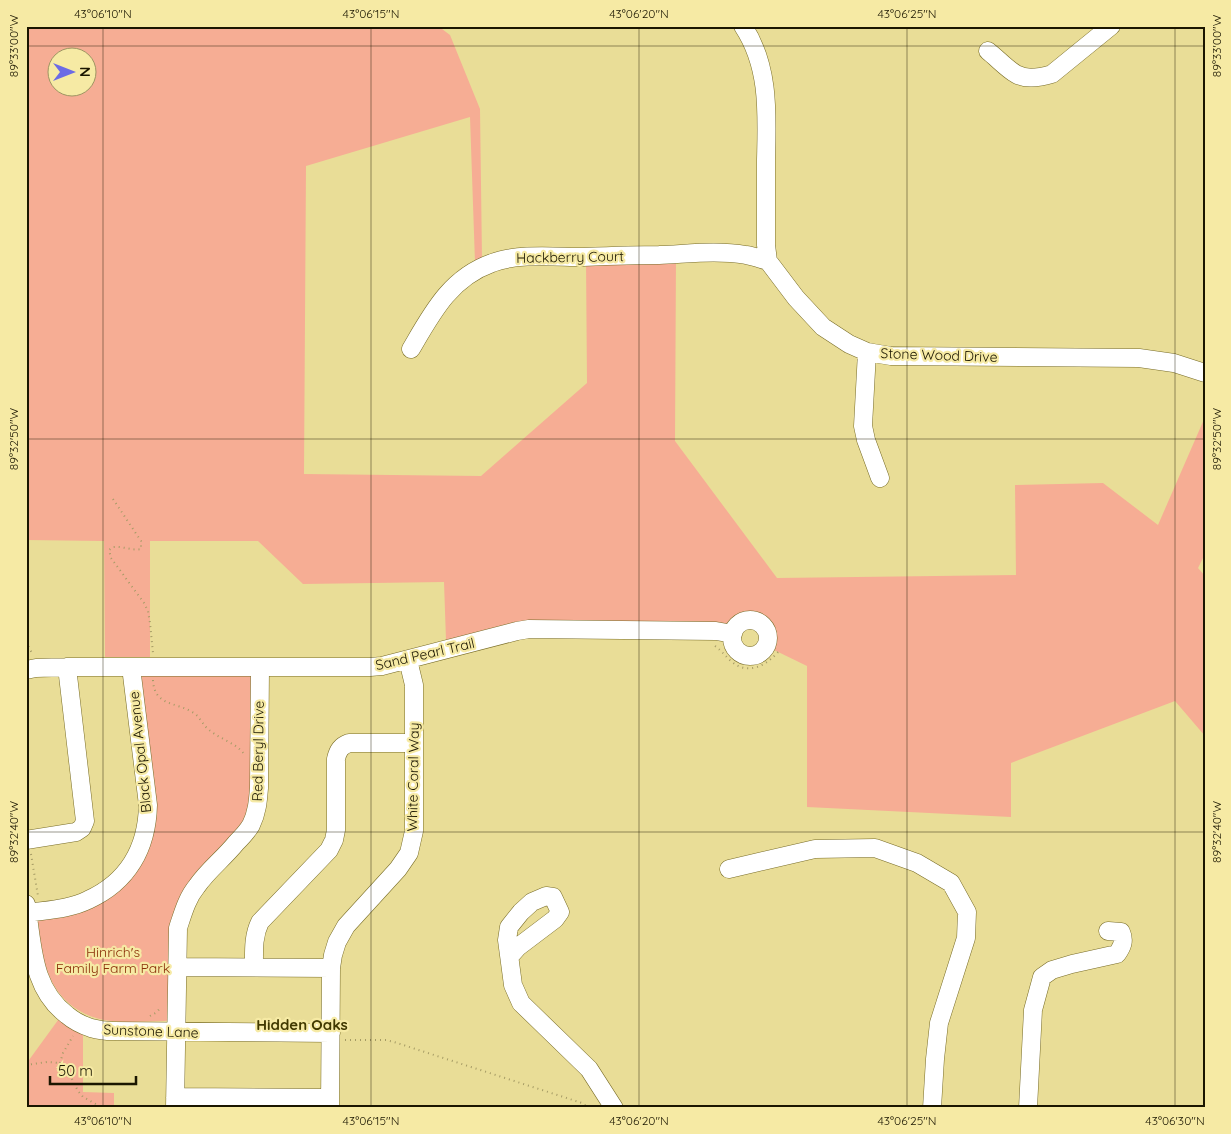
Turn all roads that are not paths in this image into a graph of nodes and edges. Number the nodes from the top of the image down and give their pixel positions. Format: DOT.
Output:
graph roads {
  1 [pos="743,26"];
  2 [pos="1111,26"];
  3 [pos="988,51"];
  4 [pos="768,261"];
  5 [pos="412,350"];
  6 [pos="867,352"];
  7 [pos="1205,373"];
  8 [pos="880,478"];
  9 [pos="733,634"];
  10 [pos="408,660"];
  11 [pos="67,667"];
  12 [pos="131,667"];
  13 [pos="260,668"];
  14 [pos="26,670"];
  15 [pos="414,743"];
  16 [pos="28,840"];
  17 [pos="729,869"];
  18 [pos="29,905"];
  19 [pos="1108,931"];
  20 [pos="510,956"];
  21 [pos="177,967"];
  22 [pos="254,967"];
  23 [pos="331,968"];
  24 [pos="176,1032"];
  25 [pos="331,1037"];
  26 [pos="175,1102"];
  27 [pos="330,1103"];
  28 [pos="614,1108"];
  29 [pos="932,1108"];
  30 [pos="1028,1108"];
  1 -- 4 [label="street"];
  2 -- 3 [label="street"];
  4 -- 5 [label="street, Hackberry Court"];
  4 -- 6 [label="street, Stone Wood Drive"];
  6 -- 7 [label="street, Stone Wood Drive"];
  6 -- 8 [label="street"];
  9 -- 10 [label="street, Sand Pearl Trail"];
  10 -- 13 [label="street, Sand Pearl Trail"];
  10 -- 15 [label="street, White Coral Way"];
  11 -- 12 [label="street, Sand Pearl Trail"];
  11 -- 14 [label="street, Sand Pearl Trail"];
  11 -- 16 [label="street"];
  12 -- 13 [label="street, Sand Pearl Trail"];
  12 -- 18 [label="street, Black Opal Avenue"];
  13 -- 21 [label="street, Red Beryl Drive"];
  15 -- 22 [label="street"];
  15 -- 23 [label="street, White Coral Way"];
  17 -- 29 [label="street"];
  18 -- 24 [label="street, Sunstone Lane"];
  19 -- 30 [label="street"];
  20 -- 28 [label="street"];
  21 -- 22 [label="street"];
  21 -- 24 [label="street, Red Beryl Drive"];
  22 -- 23 [label="street"];
  23 -- 25 [label="street, White Coral Way"];
  24 -- 25 [label="street, Sunstone Lane"];
  24 -- 26 [label="street, Red Beryl Drive"];
  25 -- 27 [label="street, White Coral Way"];
  26 -- 27 [label="street"];
}
